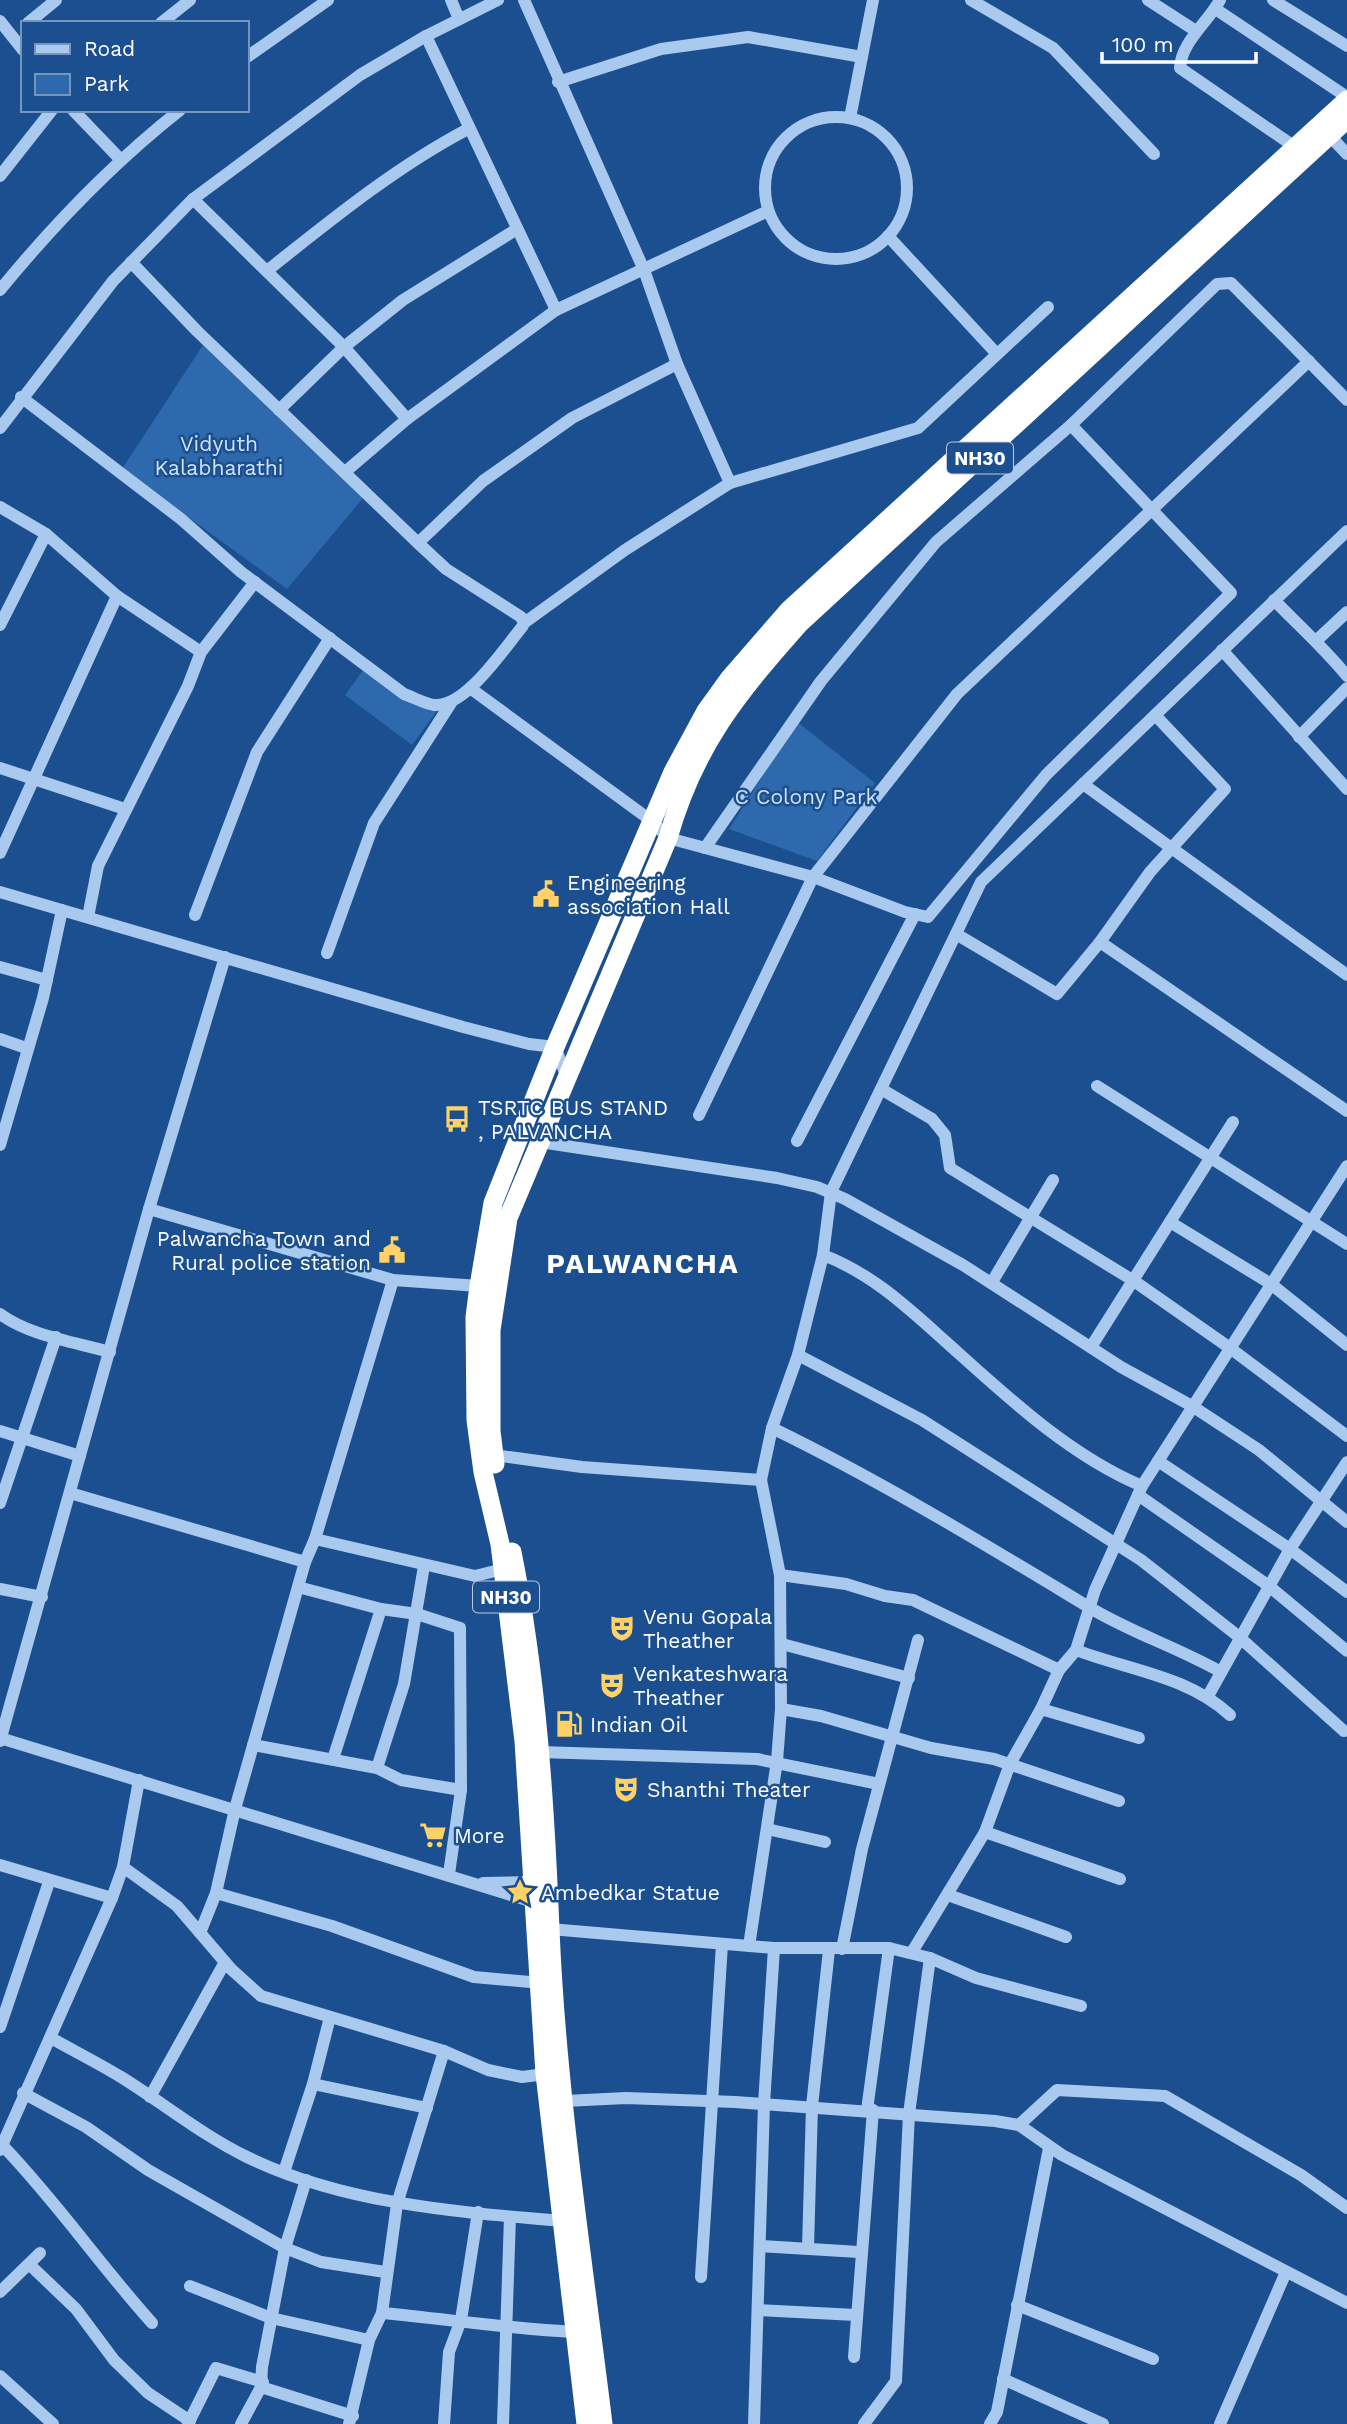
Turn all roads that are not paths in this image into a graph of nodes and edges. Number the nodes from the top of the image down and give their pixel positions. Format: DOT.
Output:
graph roads {
  1 [pos="56,0"];
  2 [pos="190,0"];
  3 [pos="328,0"];
  4 [pos="451,0"];
  5 [pos="498,0"];
  6 [pos="524,0"];
  7 [pos="873,0"];
  8 [pos="971,0"];
  9 [pos="1148,0"];
  10 [pos="1273,0"];
  11 [pos="1218,5"];
  12 [pos="459,19"];
  13 [pos="0,21"];
  14 [pos="30,21"];
  15 [pos="164,21"];
  16 [pos="21,29"];
  17 [pos="1196,31"];
  18 [pos="12,36"];
  19 [pos="426,36"];
  20 [pos="1347,46"];
  21 [pos="21,47"];
  22 [pos="248,56"];
  23 [pos="862,57"];
  24 [pos="558,82"];
  25 [pos="1347,98"];
  26 [pos="50,112"];
  27 [pos="75,112"];
  28 [pos="178,112"];
  29 [pos="850,118"];
  30 [pos="1347,120"];
  31 [pos="468,128"];
  32 [pos="1329,135"];
  33 [pos="1295,147"];
  34 [pos="1154,154"];
  35 [pos="1347,154"];
  36 [pos="121,160"];
  37 [pos="0,176"];
  38 [pos="193,199"];
  39 [pos="768,211"];
  40 [pos="517,229"];
  41 [pos="888,236"];
  42 [pos="131,262"];
  43 [pos="268,270"];
  44 [pos="644,270"];
  45 [pos="0,290"];
  46 [pos="1048,307"];
  47 [pos="556,310"];
  48 [pos="344,347"];
  49 [pos="996,354"];
  50 [pos="1309,361"];
  51 [pos="677,364"];
  52 [pos="21,397"];
  53 [pos="1347,400"];
  54 [pos="279,410"];
  55 [pos="407,419"];
  56 [pos="1071,425"];
  57 [pos="0,428"];
  58 [pos="345,472"];
  59 [pos="730,483"];
  60 [pos="0,507"];
  61 [pos="1152,510"];
  62 [pos="1347,531"];
  63 [pos="46,534"];
  64 [pos="418,542"];
  65 [pos="255,582"];
  66 [pos="117,596"];
  67 [pos="1274,600"];
  68 [pos="1347,612"];
  69 [pos="524,623"];
  70 [pos="0,625"];
  71 [pos="330,638"];
  72 [pos="1317,640"];
  73 [pos="1222,650"];
  74 [pos="201,652"];
  75 [pos="1347,676"];
  76 [pos="470,688"];
  77 [pos="1347,688"];
  78 [pos="451,704"];
  79 [pos="1155,715"];
  80 [pos="1299,737"];
  81 [pos="0,768"];
  82 [pos="36,778"];
  83 [pos="1083,784"];
  84 [pos="1347,789"];
  85 [pos="125,809"];
  86 [pos="653,822"];
  87 [pos="668,838"];
  88 [pos="705,848"];
  89 [pos="1173,850"];
  90 [pos="0,853"];
  91 [pos="813,877"];
  92 [pos="0,892"];
  93 [pos="62,910"];
  94 [pos="915,914"];
  95 [pos="195,915"];
  96 [pos="88,917"];
  97 [pos="956,934"];
  98 [pos="1100,942"];
  99 [pos="327,953"];
  100 [pos="225,957"];
  101 [pos="0,967"];
  102 [pos="1347,975"];
  103 [pos="47,980"];
  104 [pos="0,1040"];
  105 [pos="555,1047"];
  106 [pos="26,1048"];
  107 [pos="566,1075"];
  108 [pos="1097,1086"];
  109 [pos="881,1089"];
  110 [pos="1347,1111"];
  111 [pos="699,1115"];
  112 [pos="1233,1122"];
  113 [pos="797,1141"];
  114 [pos="540,1142"];
  115 [pos="0,1145"];
  116 [pos="1209,1159"];
  117 [pos="1347,1166"];
  118 [pos="1053,1180"];
  119 [pos="831,1192"];
  120 [pos="149,1209"];
  121 [pos="1032,1218"];
  122 [pos="1170,1222"];
  123 [pos="1312,1222"];
  124 [pos="1347,1244"];
  125 [pos="823,1255"];
  126 [pos="393,1280"];
  127 [pos="992,1282"];
  128 [pos="1134,1282"];
  129 [pos="1272,1284"];
  130 [pos="479,1286"];
  131 [pos="0,1314"];
  132 [pos="493,1314"];
  133 [pos="57,1337"];
  134 [pos="1347,1345"];
  135 [pos="1091,1347"];
  136 [pos="1230,1348"];
  137 [pos="110,1352"];
  138 [pos="798,1355"];
  139 [pos="1192,1406"];
  140 [pos="772,1428"];
  141 [pos="0,1431"];
  142 [pos="1347,1436"];
  143 [pos="24,1437"];
  144 [pos="494,1455"];
  145 [pos="80,1456"];
  146 [pos="1158,1461"];
  147 [pos="1347,1462"];
  148 [pos="761,1480"];
  149 [pos="1140,1490"];
  150 [pos="70,1493"];
  151 [pos="1322,1501"];
  152 [pos="0,1503"];
  153 [pos="1347,1522"];
  154 [pos="315,1539"];
  155 [pos="1113,1545"];
  156 [pos="1290,1549"];
  157 [pos="305,1562"];
  158 [pos="424,1566"];
  159 [pos="503,1569"];
  160 [pos="780,1575"];
  161 [pos="1268,1586"];
  162 [pos="298,1587"];
  163 [pos="0,1589"];
  164 [pos="1347,1592"];
  165 [pos="42,1597"];
  166 [pos="1089,1608"];
  167 [pos="381,1609"];
  168 [pos="417,1614"];
  169 [pos="1238,1636"];
  170 [pos="918,1640"];
  171 [pos="782,1644"];
  172 [pos="1076,1650"];
  173 [pos="1347,1651"];
  174 [pos="1059,1670"];
  175 [pos="1221,1672"];
  176 [pos="909,1678"];
  177 [pos="1208,1696"];
  178 [pos="781,1709"];
  179 [pos="1041,1709"];
  180 [pos="1230,1715"];
  181 [pos="1344,1731"];
  182 [pos="893,1736"];
  183 [pos="1139,1738"];
  184 [pos="0,1739"];
  185 [pos="253,1745"];
  186 [pos="540,1752"];
  187 [pos="333,1759"];
  188 [pos="777,1761"];
  189 [pos="1010,1764"];
  190 [pos="377,1768"];
  191 [pos="139,1780"];
  192 [pos="879,1784"];
  193 [pos="461,1790"];
  194 [pos="1119,1801"];
  195 [pos="235,1810"];
  196 [pos="767,1829"];
  197 [pos="985,1832"];
  198 [pos="825,1842"];
  199 [pos="549,1860"];
  200 [pos="0,1865"];
  201 [pos="123,1867"];
  202 [pos="449,1874"];
  203 [pos="1120,1878"];
  204 [pos="49,1882"];
  205 [pos="531,1882"];
  206 [pos="475,1883"];
  207 [pos="216,1893"];
  208 [pos="948,1895"];
  209 [pos="112,1898"];
  210 [pos="542,1904"];
  211 [pos="550,1929"];
  212 [pos="200,1933"];
  213 [pos="1066,1937"];
  214 [pos="722,1944"];
  215 [pos="749,1946"];
  216 [pos="774,1948"];
  217 [pos="888,1948"];
  218 [pos="836,1949"];
  219 [pos="912,1952"];
  220 [pos="930,1958"];
  221 [pos="225,1962"];
  222 [pos="541,1983"];
  223 [pos="1082,2006"];
  224 [pos="330,2017"];
  225 [pos="0,2026"];
  226 [pos="51,2038"];
  227 [pos="444,2052"];
  228 [pos="545,2074"];
  229 [pos="313,2084"];
  230 [pos="23,2092"];
  231 [pos="150,2097"];
  232 [pos="565,2101"];
  233 [pos="711,2102"];
  234 [pos="765,2104"];
  235 [pos="812,2106"];
  236 [pos="427,2108"];
  237 [pos="870,2110"];
  238 [pos="909,2113"];
  239 [pos="1019,2126"];
  240 [pos="1,2148"];
  241 [pos="1049,2148"];
  242 [pos="284,2172"];
  243 [pos="306,2180"];
  244 [pos="397,2204"];
  245 [pos="1347,2208"];
  246 [pos="478,2212"];
  247 [pos="510,2217"];
  248 [pos="564,2221"];
  249 [pos="760,2246"];
  250 [pos="285,2248"];
  251 [pos="807,2248"];
  252 [pos="859,2252"];
  253 [pos="40,2253"];
  254 [pos="30,2265"];
  255 [pos="386,2272"];
  256 [pos="1286,2272"];
  257 [pos="701,2277"];
  258 [pos="190,2286"];
  259 [pos="0,2292"];
  260 [pos="1347,2303"];
  261 [pos="1017,2305"];
  262 [pos="758,2310"];
  263 [pos="382,2313"];
  264 [pos="856,2315"];
  265 [pos="271,2318"];
  266 [pos="461,2320"];
  267 [pos="152,2323"];
  268 [pos="505,2329"];
  269 [pos="576,2332"];
  270 [pos="369,2340"];
  271 [pos="854,2357"];
  272 [pos="1153,2359"];
  273 [pos="0,2376"];
  274 [pos="1003,2379"];
  275 [pos="262,2385"];
  276 [pos="351,2420"];
  277 [pos="189,2422"];
  278 [pos="53,2424"];
  279 [pos="241,2424"];
  280 [pos="444,2424"];
  281 [pos="503,2424"];
  282 [pos="586,2424"];
  283 [pos="603,2424"];
  284 [pos="754,2424"];
  285 [pos="864,2424"];
  286 [pos="990,2424"];
  287 [pos="1104,2424"];
  288 [pos="1220,2424"];
  1 -- 14 [label="street"];
  2 -- 15 [label="street"];
  3 -- 22 [label="street"];
  4 -- 12 [label="street"];
  5 -- 12 [label="street"];
  6 -- 24 [label="street"];
  7 -- 23 [label="street"];
  8 -- 34 [label="street"];
  9 -- 17 [label="street"];
  10 -- 20 [label="street"];
  11 -- 17 [label="street"];
  11 -- 25 [label="street"];
  12 -- 19 [label="street"];
  13 -- 18 [label="street"];
  16 -- 18 [label="street"];
  17 -- 33 [label="street"];
  18 -- 21 [label="street"];
  19 -- 31 [label="street"];
  19 -- 38 [label="street"];
  23 -- 24 [label="street"];
  23 -- 29 [label="street"];
  24 -- 44 [label="street"];
  25 -- 33 [label="highway, NH30"];
  26 -- 37 [label="street"];
  27 -- 36 [label="street"];
  28 -- 36 [label="street"];
  29 -- 39 [label="street"];
  29 -- 41 [label="street"];
  30 -- 32 [label="highway, NH30"];
  31 -- 40 [label="street"];
  31 -- 43 [label="street"];
  32 -- 35 [label="street"];
  32 -- 87 [label="highway, NH30"];
  33 -- 86 [label="highway, NH30"];
  36 -- 45 [label="street"];
  38 -- 42 [label="street"];
  38 -- 43 [label="street"];
  39 -- 41 [label="street"];
  39 -- 44 [label="street"];
  40 -- 47 [label="street"];
  40 -- 48 [label="street"];
  41 -- 49 [label="street"];
  42 -- 52 [label="street"];
  42 -- 54 [label="street"];
  43 -- 48 [label="street"];
  44 -- 47 [label="street"];
  44 -- 51 [label="street"];
  46 -- 49 [label="street"];
  47 -- 55 [label="street"];
  48 -- 54 [label="street"];
  48 -- 55 [label="street"];
  49 -- 59 [label="street"];
  50 -- 53 [label="street"];
  50 -- 56 [label="street"];
  50 -- 61 [label="street"];
  51 -- 59 [label="street"];
  51 -- 64 [label="street"];
  52 -- 57 [label="street"];
  52 -- 65 [label="street"];
  54 -- 58 [label="street"];
  55 -- 58 [label="street"];
  56 -- 61 [label="street"];
  56 -- 88 [label="street"];
  58 -- 64 [label="street"];
  59 -- 69 [label="street"];
  60 -- 63 [label="street"];
  61 -- 91 [label="street"];
  61 -- 94 [label="street"];
  62 -- 67 [label="street"];
  63 -- 66 [label="street"];
  63 -- 70 [label="street"];
  64 -- 69 [label="street"];
  65 -- 71 [label="street"];
  65 -- 74 [label="street"];
  66 -- 74 [label="street"];
  66 -- 82 [label="street"];
  67 -- 72 [label="street"];
  67 -- 73 [label="street"];
  68 -- 72 [label="street"];
  69 -- 76 [label="street"];
  71 -- 78 [label="street"];
  71 -- 95 [label="street"];
  72 -- 75 [label="street"];
  73 -- 79 [label="street"];
  73 -- 80 [label="street"];
  74 -- 85 [label="street"];
  76 -- 78 [label="street"];
  76 -- 86 [label="street"];
  77 -- 80 [label="street"];
  78 -- 99 [label="street"];
  79 -- 83 [label="street"];
  79 -- 89 [label="street"];
  80 -- 84 [label="street"];
  81 -- 82 [label="street"];
  82 -- 85 [label="street"];
  82 -- 90 [label="street"];
  83 -- 89 [label="street"];
  83 -- 97 [label="street"];
  85 -- 96 [label="street"];
  86 -- 87 [label="street"];
  86 -- 105 [label="highway, NH30"];
  87 -- 88 [label="street"];
  87 -- 107 [label="highway, NH30"];
  88 -- 91 [label="street"];
  89 -- 98 [label="street"];
  89 -- 102 [label="street"];
  91 -- 94 [label="street"];
  91 -- 111 [label="street"];
  92 -- 93 [label="street"];
  93 -- 96 [label="street"];
  93 -- 103 [label="street"];
  94 -- 113 [label="street"];
  96 -- 100 [label="street"];
  97 -- 98 [label="street"];
  97 -- 109 [label="street"];
  98 -- 110 [label="street"];
  100 -- 105 [label="street"];
  100 -- 120 [label="street"];
  101 -- 103 [label="street"];
  103 -- 106 [label="street"];
  104 -- 106 [label="street"];
  105 -- 107 [label="street"];
  105 -- 130 [label="highway, NH30"];
  106 -- 115 [label="street"];
  107 -- 114 [label="highway, NH30"];
  108 -- 116 [label="street"];
  109 -- 119 [label="street"];
  109 -- 121 [label="street"];
  112 -- 116 [label="street"];
  114 -- 119 [label="street"];
  114 -- 132 [label="highway, NH30"];
  116 -- 122 [label="street"];
  116 -- 123 [label="street"];
  117 -- 123 [label="street"];
  118 -- 121 [label="street"];
  119 -- 125 [label="street"];
  119 -- 127 [label="street"];
  120 -- 126 [label="street"];
  120 -- 137 [label="street"];
  121 -- 127 [label="street"];
  121 -- 128 [label="street"];
  122 -- 128 [label="street"];
  122 -- 129 [label="street"];
  123 -- 124 [label="street"];
  123 -- 129 [label="street"];
  125 -- 138 [label="street"];
  125 -- 149 [label="street"];
  126 -- 130 [label="street"];
  126 -- 154 [label="street"];
  127 -- 135 [label="street"];
  128 -- 135 [label="street"];
  128 -- 136 [label="street"];
  129 -- 134 [label="street"];
  129 -- 136 [label="street"];
  130 -- 132 [label="street"];
  130 -- 159 [label="highway, NH30"];
  131 -- 133 [label="street"];
  132 -- 144 [label="highway, NH30"];
  133 -- 137 [label="street"];
  133 -- 143 [label="street"];
  135 -- 139 [label="street"];
  136 -- 139 [label="street"];
  136 -- 142 [label="street"];
  137 -- 145 [label="street"];
  138 -- 140 [label="street"];
  138 -- 155 [label="street"];
  139 -- 146 [label="street"];
  139 -- 151 [label="street"];
  140 -- 148 [label="street"];
  140 -- 166 [label="street"];
  141 -- 143 [label="street"];
  143 -- 145 [label="street"];
  143 -- 152 [label="street"];
  144 -- 148 [label="street"];
  144 -- 186 [label="highway, NH30"];
  145 -- 150 [label="street"];
  146 -- 149 [label="street"];
  146 -- 156 [label="street"];
  147 -- 151 [label="street"];
  148 -- 160 [label="street"];
  149 -- 155 [label="street"];
  149 -- 161 [label="street"];
  150 -- 157 [label="street"];
  150 -- 165 [label="street"];
  151 -- 153 [label="street"];
  151 -- 156 [label="street"];
  154 -- 157 [label="street"];
  154 -- 158 [label="street"];
  155 -- 166 [label="street"];
  155 -- 169 [label="street"];
  156 -- 161 [label="street"];
  156 -- 164 [label="street"];
  157 -- 162 [label="street"];
  158 -- 159 [label="street"];
  158 -- 168 [label="street"];
  159 -- 205 [label="highway, NH30"];
  160 -- 171 [label="street"];
  160 -- 174 [label="street"];
  161 -- 169 [label="street"];
  161 -- 173 [label="street"];
  162 -- 167 [label="street"];
  162 -- 185 [label="street"];
  163 -- 165 [label="street"];
  165 -- 184 [label="street"];
  166 -- 172 [label="street"];
  166 -- 175 [label="street"];
  167 -- 168 [label="street"];
  167 -- 187 [label="street"];
  168 -- 190 [label="street"];
  168 -- 193 [label="street"];
  169 -- 175 [label="street"];
  169 -- 181 [label="street"];
  170 -- 176 [label="street"];
  171 -- 176 [label="street"];
  171 -- 178 [label="street"];
  172 -- 174 [label="street"];
  172 -- 177 [label="street"];
  174 -- 179 [label="street"];
  175 -- 177 [label="street"];
  176 -- 182 [label="street"];
  177 -- 180 [label="street"];
  178 -- 182 [label="street"];
  178 -- 188 [label="street"];
  179 -- 183 [label="street"];
  179 -- 189 [label="street"];
  182 -- 189 [label="street"];
  182 -- 192 [label="street"];
  184 -- 191 [label="street"];
  185 -- 187 [label="street"];
  185 -- 195 [label="street"];
  186 -- 188 [label="street"];
  186 -- 199 [label="highway, NH30"];
  187 -- 190 [label="street"];
  188 -- 192 [label="street"];
  188 -- 196 [label="street"];
  189 -- 194 [label="street"];
  189 -- 197 [label="street"];
  190 -- 193 [label="street"];
  191 -- 195 [label="street"];
  191 -- 201 [label="street"];
  192 -- 218 [label="street"];
  193 -- 202 [label="street"];
  195 -- 202 [label="street"];
  195 -- 207 [label="street"];
  196 -- 198 [label="street"];
  196 -- 215 [label="street"];
  197 -- 203 [label="street"];
  197 -- 208 [label="street"];
  199 -- 205 [label="street"];
  199 -- 210 [label="highway, NH30"];
  200 -- 204 [label="street"];
  201 -- 209 [label="street"];
  201 -- 212 [label="street"];
  202 -- 206 [label="street"];
  204 -- 209 [label="street"];
  204 -- 225 [label="street"];
  205 -- 206 [label="street"];
  205 -- 210 [label="highway, NH30"];
  206 -- 210 [label="street"];
  207 -- 212 [label="street"];
  207 -- 222 [label="street"];
  208 -- 213 [label="street"];
  208 -- 219 [label="street"];
  209 -- 226 [label="street"];
  210 -- 211 [label="highway, NH30"];
  210 -- 222 [label="highway, NH30"];
  211 -- 214 [label="street"];
  211 -- 232 [label="highway, NH30"];
  212 -- 221 [label="street"];
  214 -- 215 [label="street"];
  214 -- 233 [label="street"];
  215 -- 216 [label="street"];
  216 -- 218 [label="street"];
  216 -- 234 [label="street"];
  217 -- 218 [label="street"];
  217 -- 219 [label="street"];
  217 -- 237 [label="street"];
  218 -- 235 [label="street"];
  219 -- 220 [label="street"];
  220 -- 223 [label="street"];
  220 -- 238 [label="street"];
  221 -- 224 [label="street"];
  221 -- 231 [label="street"];
  222 -- 228 [label="highway, NH30"];
  224 -- 227 [label="street"];
  224 -- 229 [label="street"];
  226 -- 230 [label="street"];
  226 -- 231 [label="street"];
  227 -- 228 [label="street"];
  227 -- 236 [label="street"];
  228 -- 248 [label="highway, NH30"];
  229 -- 236 [label="street"];
  229 -- 242 [label="street"];
  230 -- 240 [label="street"];
  230 -- 250 [label="street"];
  231 -- 242 [label="street"];
  232 -- 233 [label="street"];
  232 -- 283 [label="highway, NH30"];
  233 -- 234 [label="street"];
  233 -- 257 [label="street"];
  234 -- 235 [label="street"];
  234 -- 249 [label="street"];
  235 -- 237 [label="street"];
  235 -- 251 [label="street"];
  236 -- 244 [label="street"];
  237 -- 238 [label="street"];
  237 -- 252 [label="street"];
  238 -- 239 [label="street"];
  238 -- 285 [label="street"];
  239 -- 241 [label="street"];
  239 -- 245 [label="street"];
  240 -- 267 [label="street"];
  241 -- 256 [label="street"];
  241 -- 261 [label="street"];
  242 -- 243 [label="street"];
  243 -- 244 [label="street"];
  243 -- 250 [label="street"];
  244 -- 246 [label="street"];
  244 -- 255 [label="street"];
  246 -- 247 [label="street"];
  246 -- 266 [label="street"];
  247 -- 248 [label="street"];
  247 -- 268 [label="street"];
  248 -- 269 [label="highway, NH30"];
  249 -- 251 [label="street"];
  249 -- 262 [label="street"];
  250 -- 255 [label="street"];
  250 -- 265 [label="street"];
  251 -- 252 [label="street"];
  252 -- 264 [label="street"];
  253 -- 254 [label="street"];
  254 -- 259 [label="street"];
  254 -- 277 [label="street"];
  255 -- 263 [label="street"];
  256 -- 260 [label="street"];
  256 -- 288 [label="street"];
  258 -- 265 [label="street"];
  261 -- 272 [label="street"];
  261 -- 274 [label="street"];
  262 -- 264 [label="street"];
  262 -- 284 [label="street"];
  263 -- 266 [label="street"];
  263 -- 270 [label="street"];
  264 -- 271 [label="street"];
  265 -- 270 [label="street"];
  265 -- 275 [label="street"];
  266 -- 268 [label="street"];
  266 -- 280 [label="street"];
  268 -- 269 [label="street"];
  268 -- 281 [label="street"];
  269 -- 282 [label="highway, NH30"];
  270 -- 276 [label="street"];
  273 -- 278 [label="street"];
  274 -- 286 [label="street"];
  274 -- 287 [label="street"];
  275 -- 276 [label="street"];
  275 -- 277 [label="street"];
  275 -- 279 [label="street"];
}
